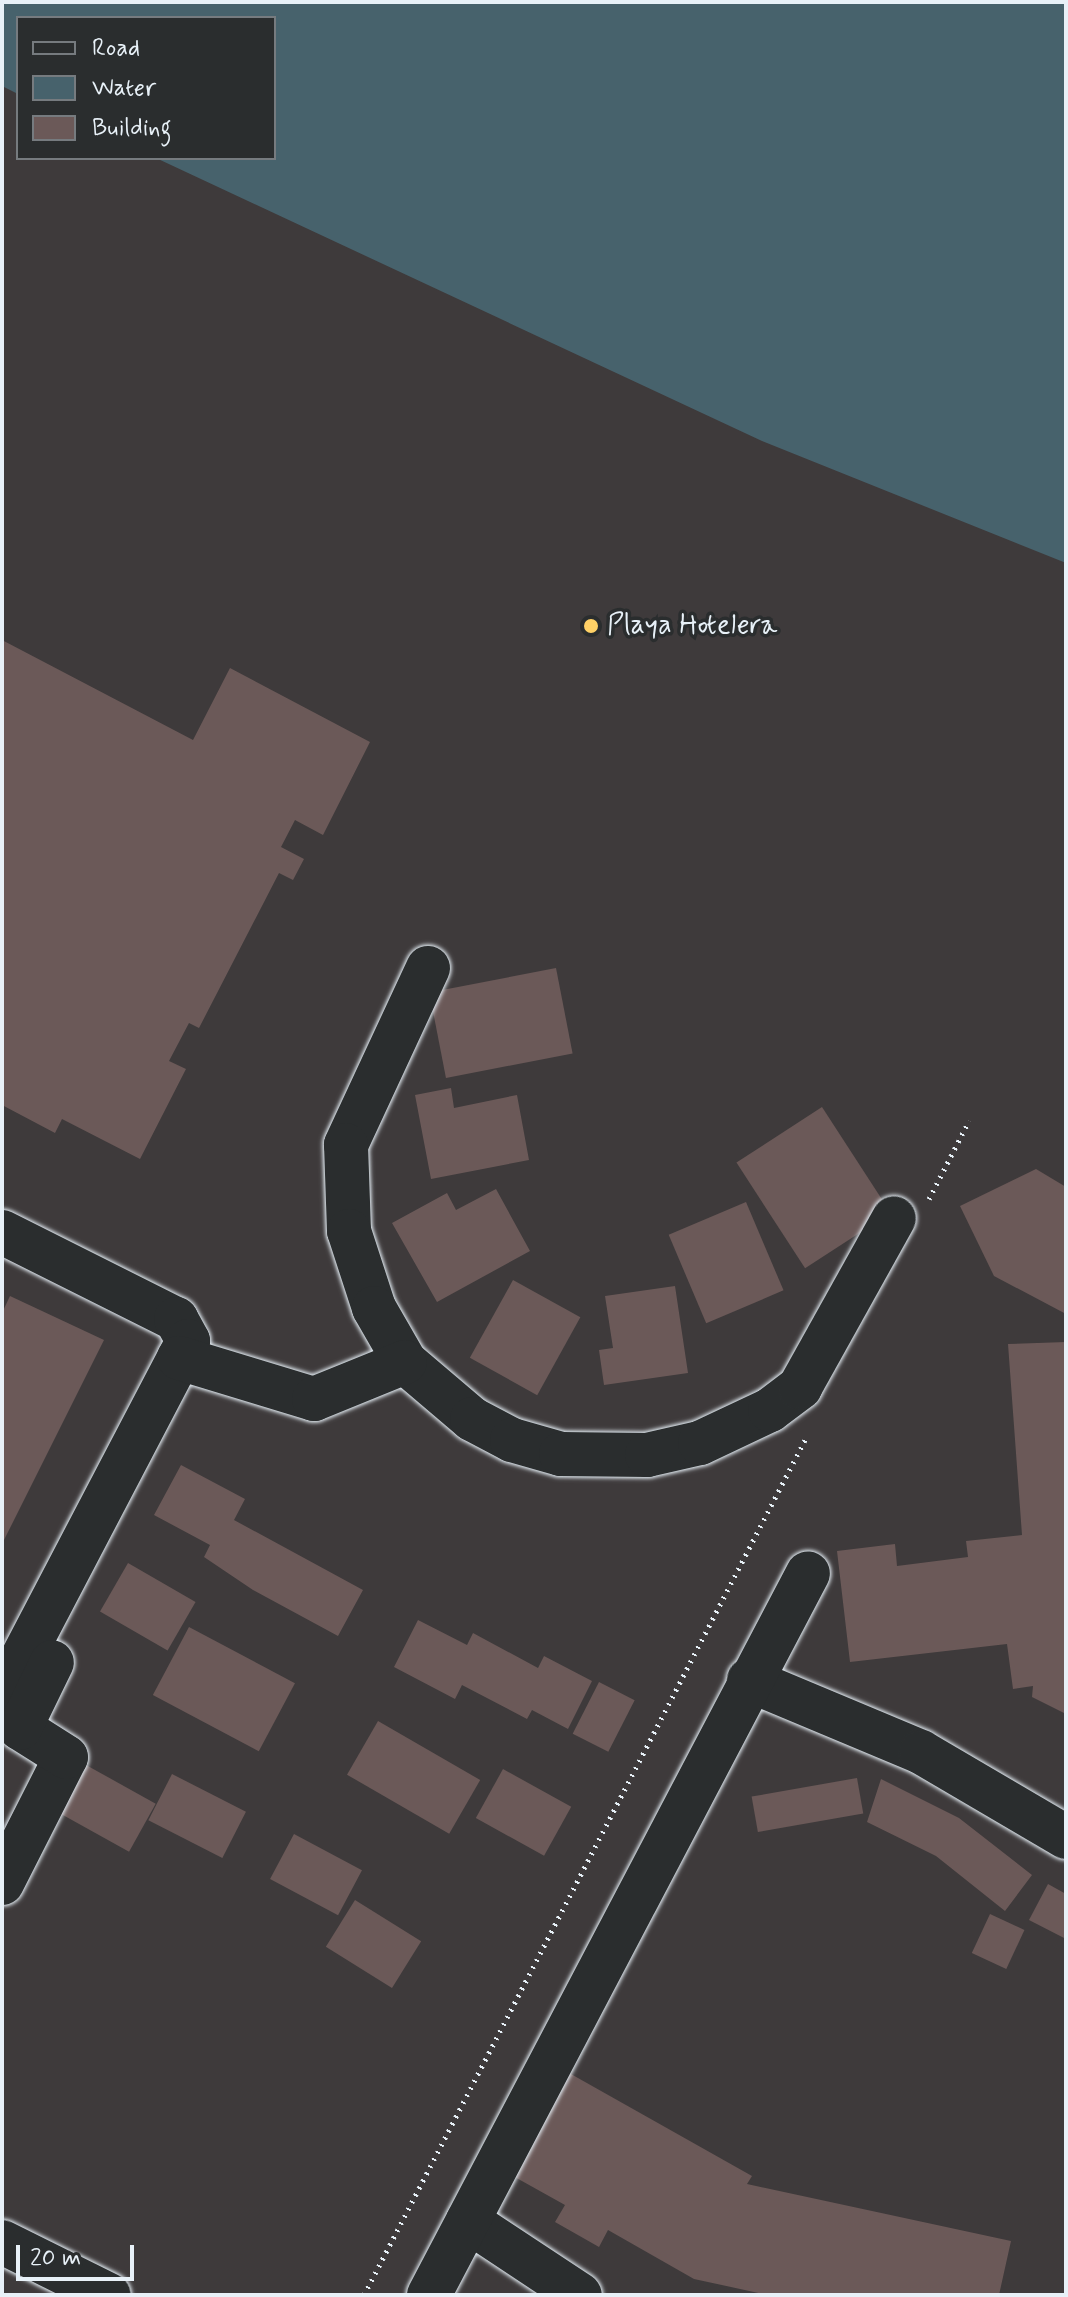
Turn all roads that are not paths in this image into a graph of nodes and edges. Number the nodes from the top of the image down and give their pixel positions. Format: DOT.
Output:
graph roads {
  1 [pos="428,968"];
  2 [pos="910,1212"];
  3 [pos="2,1232"];
  4 [pos="190,1361"];
  5 [pos="405,1362"];
  6 [pos="808,1573"];
  7 [pos="749,1680"];
  8 [pos="2,1697"];
  9 [pos="1066,1837"];
  10 [pos="2,1883"];
  11 [pos="468,2221"];
  12 [pos="2,2242"];
  13 [pos="109,2295"];
  14 [pos="429,2295"];
  15 [pos="580,2295"];
  1 -- 5 [label="street"];
  2 -- 5 [label="street"];
  3 -- 4 [label="street"];
  4 -- 5 [label="street"];
  4 -- 8 [label="street"];
  4 -- 10 [label="street"];
  6 -- 7 [label="street"];
  7 -- 9 [label="street"];
  7 -- 11 [label="street"];
  11 -- 14 [label="street"];
  11 -- 15 [label="street"];
  12 -- 13 [label="street"];
}
